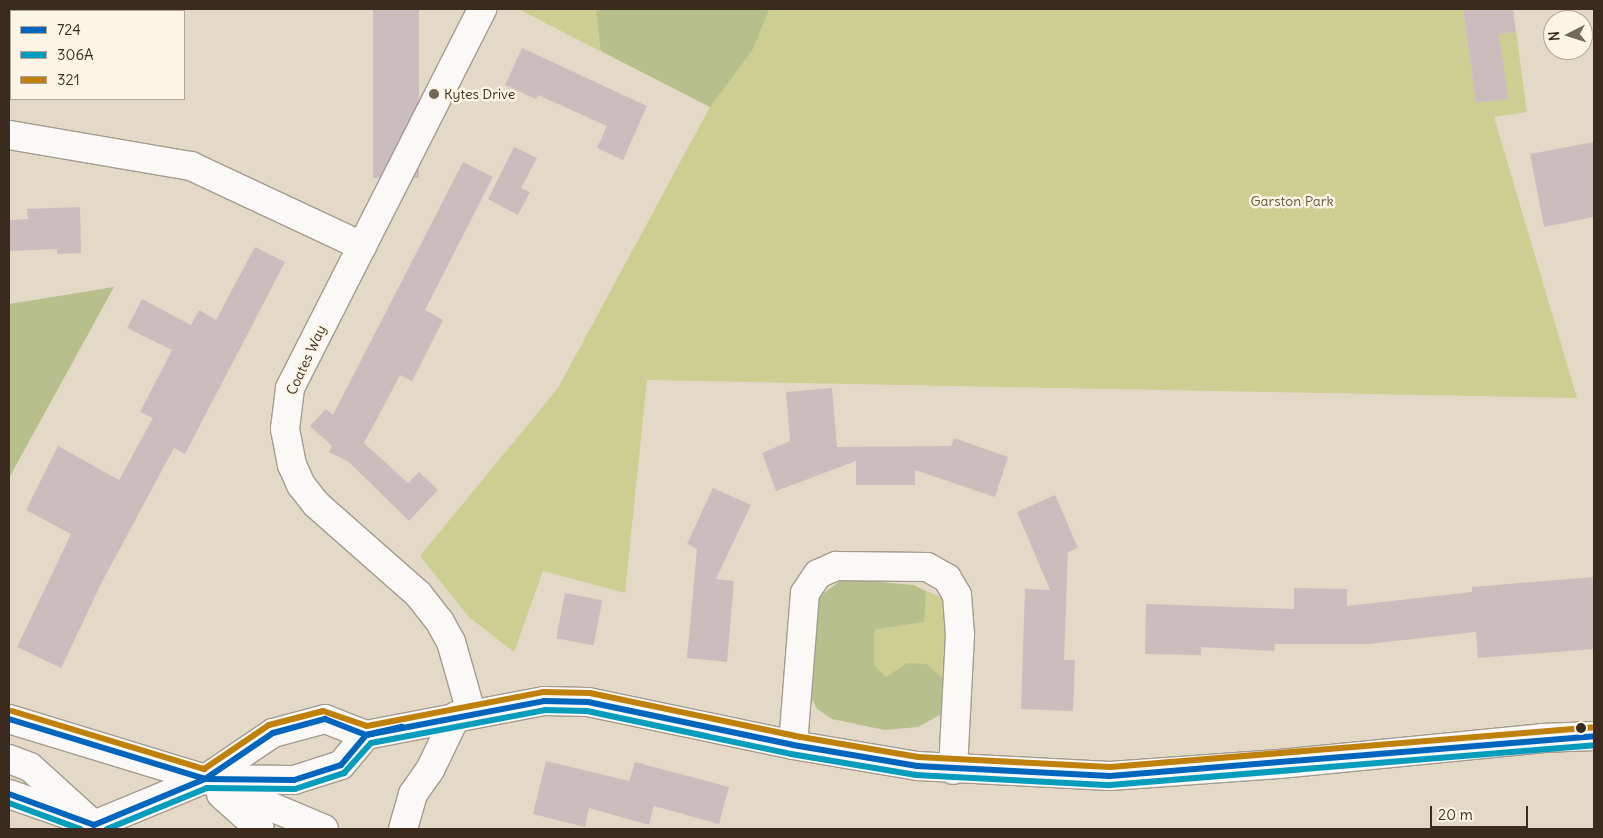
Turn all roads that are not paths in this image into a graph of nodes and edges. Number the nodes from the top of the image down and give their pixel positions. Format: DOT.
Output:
graph roads {
  1 [pos="482,9"];
  2 [pos="9,135"];
  3 [pos="362,246"];
  4 [pos="463,714"];
  5 [pos="9,718"];
  6 [pos="366,735"];
  7 [pos="1594,736"];
  8 [pos="793,745"];
  9 [pos="9,760"];
  10 [pos="953,770"];
  11 [pos="205,779"];
  12 [pos="9,794"];
  13 [pos="101,827"];
  14 [pos="260,829"];
  15 [pos="324,829"];
  16 [pos="403,829"];
  1 -- 3 [label="main road, Coates Way"];
  2 -- 3 [label="main road"];
  3 -- 4 [label="main road, Coates Way"];
  4 -- 6 [label="main road"];
  4 -- 8 [label="main road"];
  4 -- 16 [label="main road"];
  5 -- 11 [label="main road"];
  6 -- 11 [label="main road"];
  6 -- 11 [label="main road"];
  7 -- 10 [label="main road"];
  8 -- 10 [label="main road"];
  8 -- 10 [label="main road"];
  9 -- 13 [label="main road"];
  11 -- 13 [label="main road"];
  11 -- 14 [label="main road"];
  11 -- 15 [label="main road"];
  12 -- 13 [label="main road"];
}
